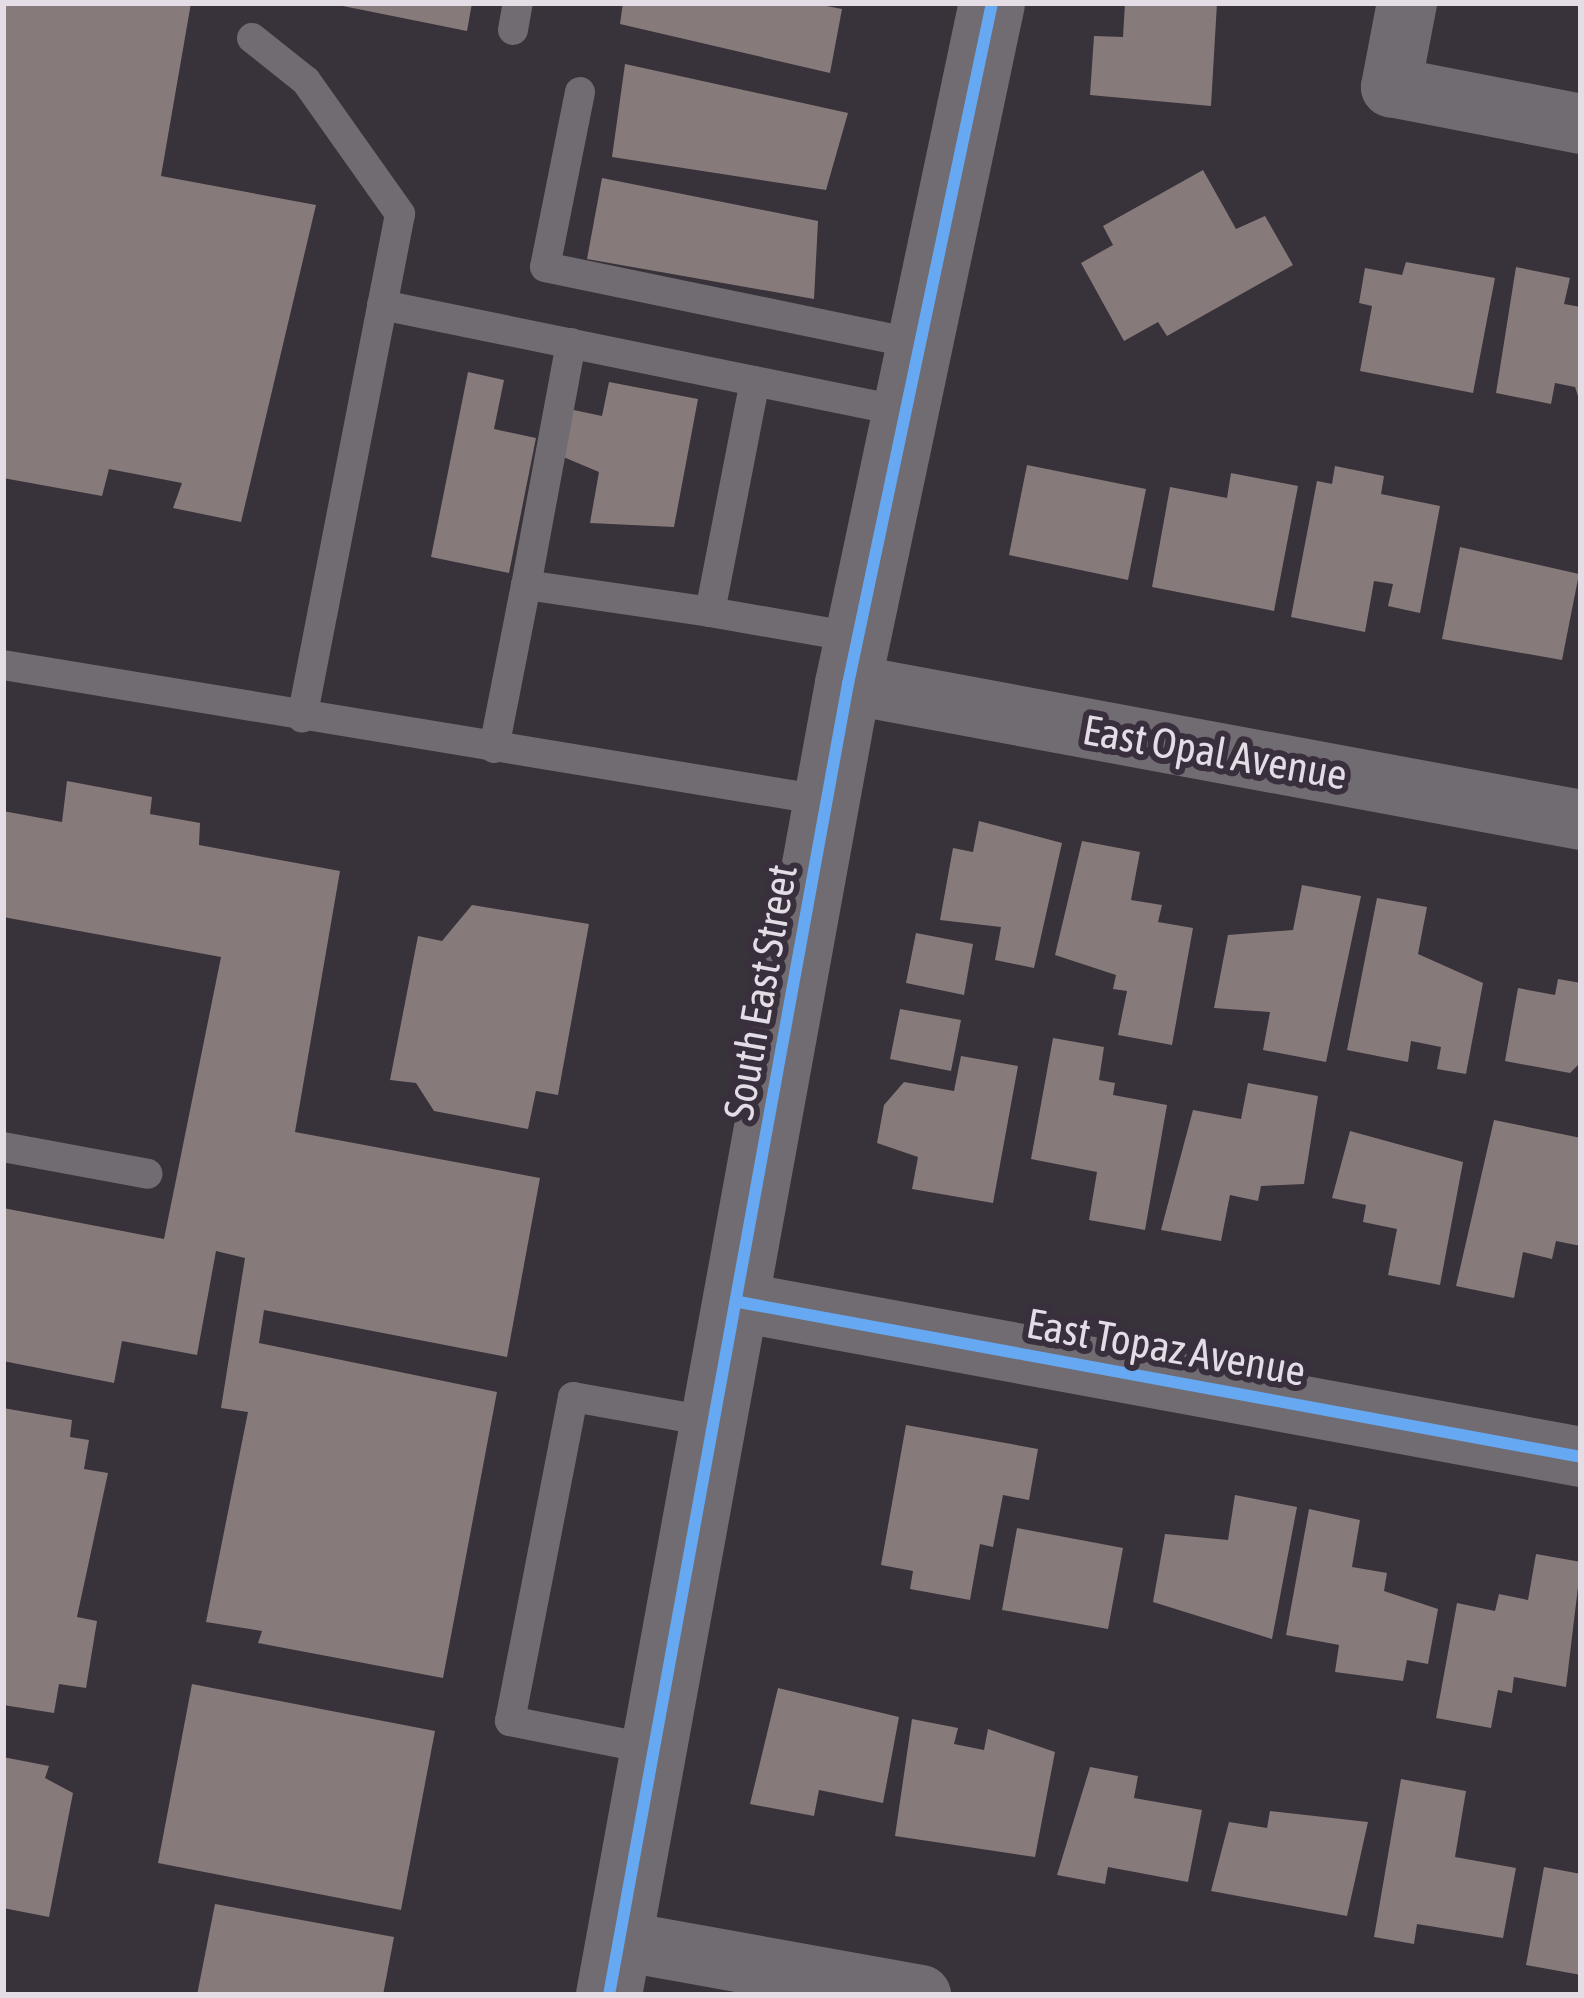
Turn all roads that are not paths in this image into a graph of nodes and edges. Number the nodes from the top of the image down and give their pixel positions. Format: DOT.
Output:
graph roads {
  1 [pos="992,3"];
  2 [pos="1407,3"];
  3 [pos="252,38"];
  4 [pos="580,92"];
  5 [pos="1581,124"];
  6 [pos="382,305"];
  7 [pos="571,344"];
  8 [pos="920,345"];
  9 [pos="755,381"];
  10 [pos="906,412"];
  11 [pos="526,585"];
  12 [pos="710,612"];
  13 [pos="853,661"];
  14 [pos="3,664"];
  15 [pos="302,718"];
  16 [pos="494,748"];
  17 [pos="828,801"];
  18 [pos="1581,820"];
  19 [pos="3,1147"];
  20 [pos="148,1174"];
  21 [pos="739,1302"];
  22 [pos="717,1423"];
  23 [pos="1581,1457"];
  24 [pos="656,1750"];
  25 [pos="615,1968"];
  26 [pos="921,1995"];
  1 -- 8 [label="street, South East Street"];
  2 -- 5 [label="street"];
  3 -- 6 [label="lane"];
  4 -- 8 [label="lane"];
  6 -- 7 [label="lane"];
  6 -- 15 [label="lane"];
  7 -- 9 [label="lane"];
  7 -- 11 [label="lane"];
  8 -- 10 [label="street, South East Street"];
  9 -- 10 [label="lane"];
  9 -- 12 [label="lane"];
  10 -- 13 [label="street, South East Street"];
  11 -- 12 [label="lane"];
  11 -- 16 [label="lane"];
  12 -- 13 [label="lane"];
  13 -- 17 [label="street, South East Street"];
  13 -- 18 [label="street, East Opal Avenue"];
  14 -- 15 [label="lane"];
  15 -- 16 [label="lane"];
  16 -- 17 [label="lane"];
  17 -- 21 [label="street, South East Street"];
  19 -- 20 [label="lane"];
  21 -- 22 [label="street, South East Street"];
  21 -- 23 [label="street, East Topaz Avenue"];
  22 -- 24 [label="street, South East Street"];
  22 -- 24 [label="lane"];
  24 -- 25 [label="street, South East Street"];
  25 -- 26 [label="street"];
}
